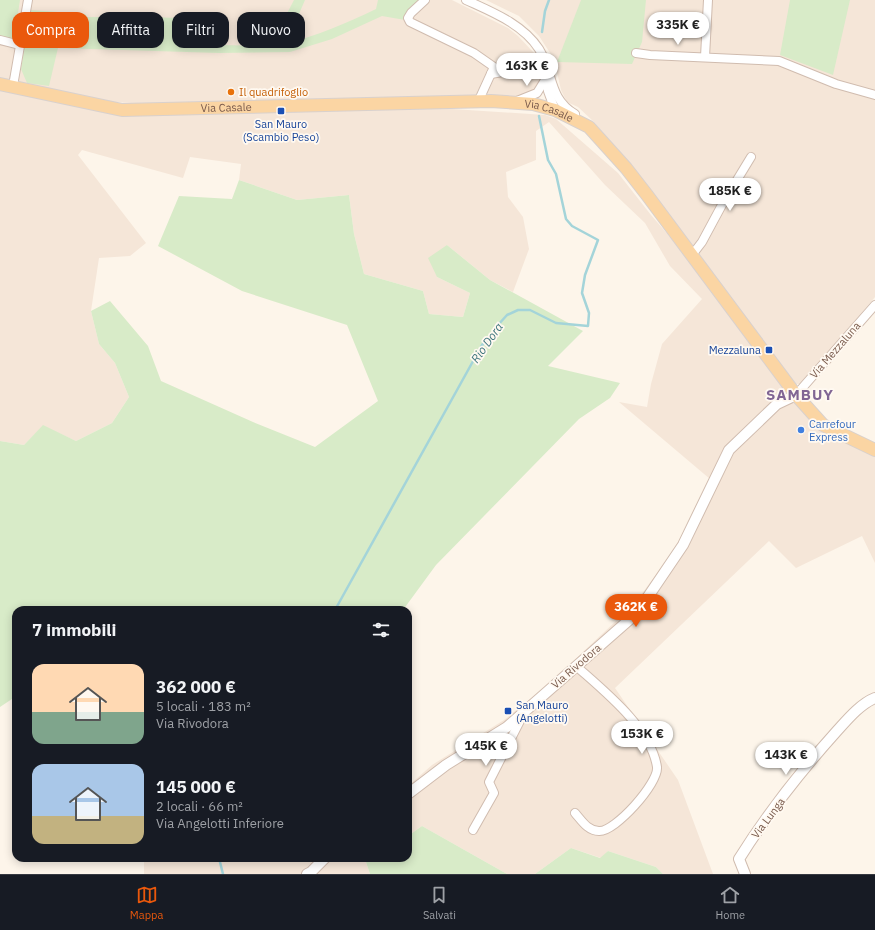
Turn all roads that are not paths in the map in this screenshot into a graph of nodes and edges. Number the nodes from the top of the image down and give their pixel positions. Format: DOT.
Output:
graph roads {
  1 [pos="28,0"];
  2 [pos="425,0"];
  3 [pos="468,0"];
  4 [pos="708,0"];
  5 [pos="26,12"];
  6 [pos="0,40"];
  7 [pos="12,43"];
  8 [pos="19,48"];
  9 [pos="636,53"];
  10 [pos="705,57"];
  11 [pos="544,58"];
  12 [pos="502,72"];
  13 [pos="491,74"];
  14 [pos="545,80"];
  15 [pos="0,84"];
  16 [pos="13,86"];
  17 [pos="875,95"];
  18 [pos="478,102"];
  19 [pos="516,102"];
  20 [pos="555,110"];
  21 [pos="589,127"];
  22 [pos="751,156"];
  23 [pos="692,255"];
  24 [pos="875,305"];
  25 [pos="796,395"];
  26 [pos="875,450"];
  27 [pos="576,666"];
  28 [pos="875,698"];
  29 [pos="524,712"];
  30 [pos="412,791"];
  31 [pos="575,813"];
  32 [pos="474,830"];
  33 [pos="320,862"];
  34 [pos="307,874"];
  35 [pos="745,874"];
  1 -- 5 [label="street"];
  2 -- 13 [label="street"];
  3 -- 11 [label="street"];
  4 -- 10 [label="street"];
  6 -- 7 [label="street"];
  8 -- 16 [label="street"];
  9 -- 10 [label="street"];
  10 -- 17 [label="street"];
  11 -- 14 [label="street"];
  11 -- 21 [label="street"];
  12 -- 13 [label="street"];
  13 -- 18 [label="street"];
  14 -- 19 [label="street"];
  14 -- 20 [label="street"];
  15 -- 16 [label="main road, Via Casale"];
  16 -- 18 [label="main road, Via Casale"];
  18 -- 19 [label="main road, Via Casale"];
  19 -- 20 [label="main road, Via Casale"];
  20 -- 21 [label="main road, Via Casale"];
  21 -- 23 [label="main road, Via Casale"];
  22 -- 23 [label="street"];
  23 -- 25 [label="main road, Via Casale"];
  24 -- 25 [label="street, Via Mezzaluna"];
  25 -- 26 [label="main road, Via Casale"];
  25 -- 27 [label="street, Via Rivodora"];
  27 -- 29 [label="street, Via Rivodora"];
  27 -- 31 [label="street"];
  28 -- 35 [label="street, Via Lunga"];
  29 -- 30 [label="street, Via Rivodora"];
  29 -- 32 [label="street"];
  33 -- 34 [label="street"];
}
